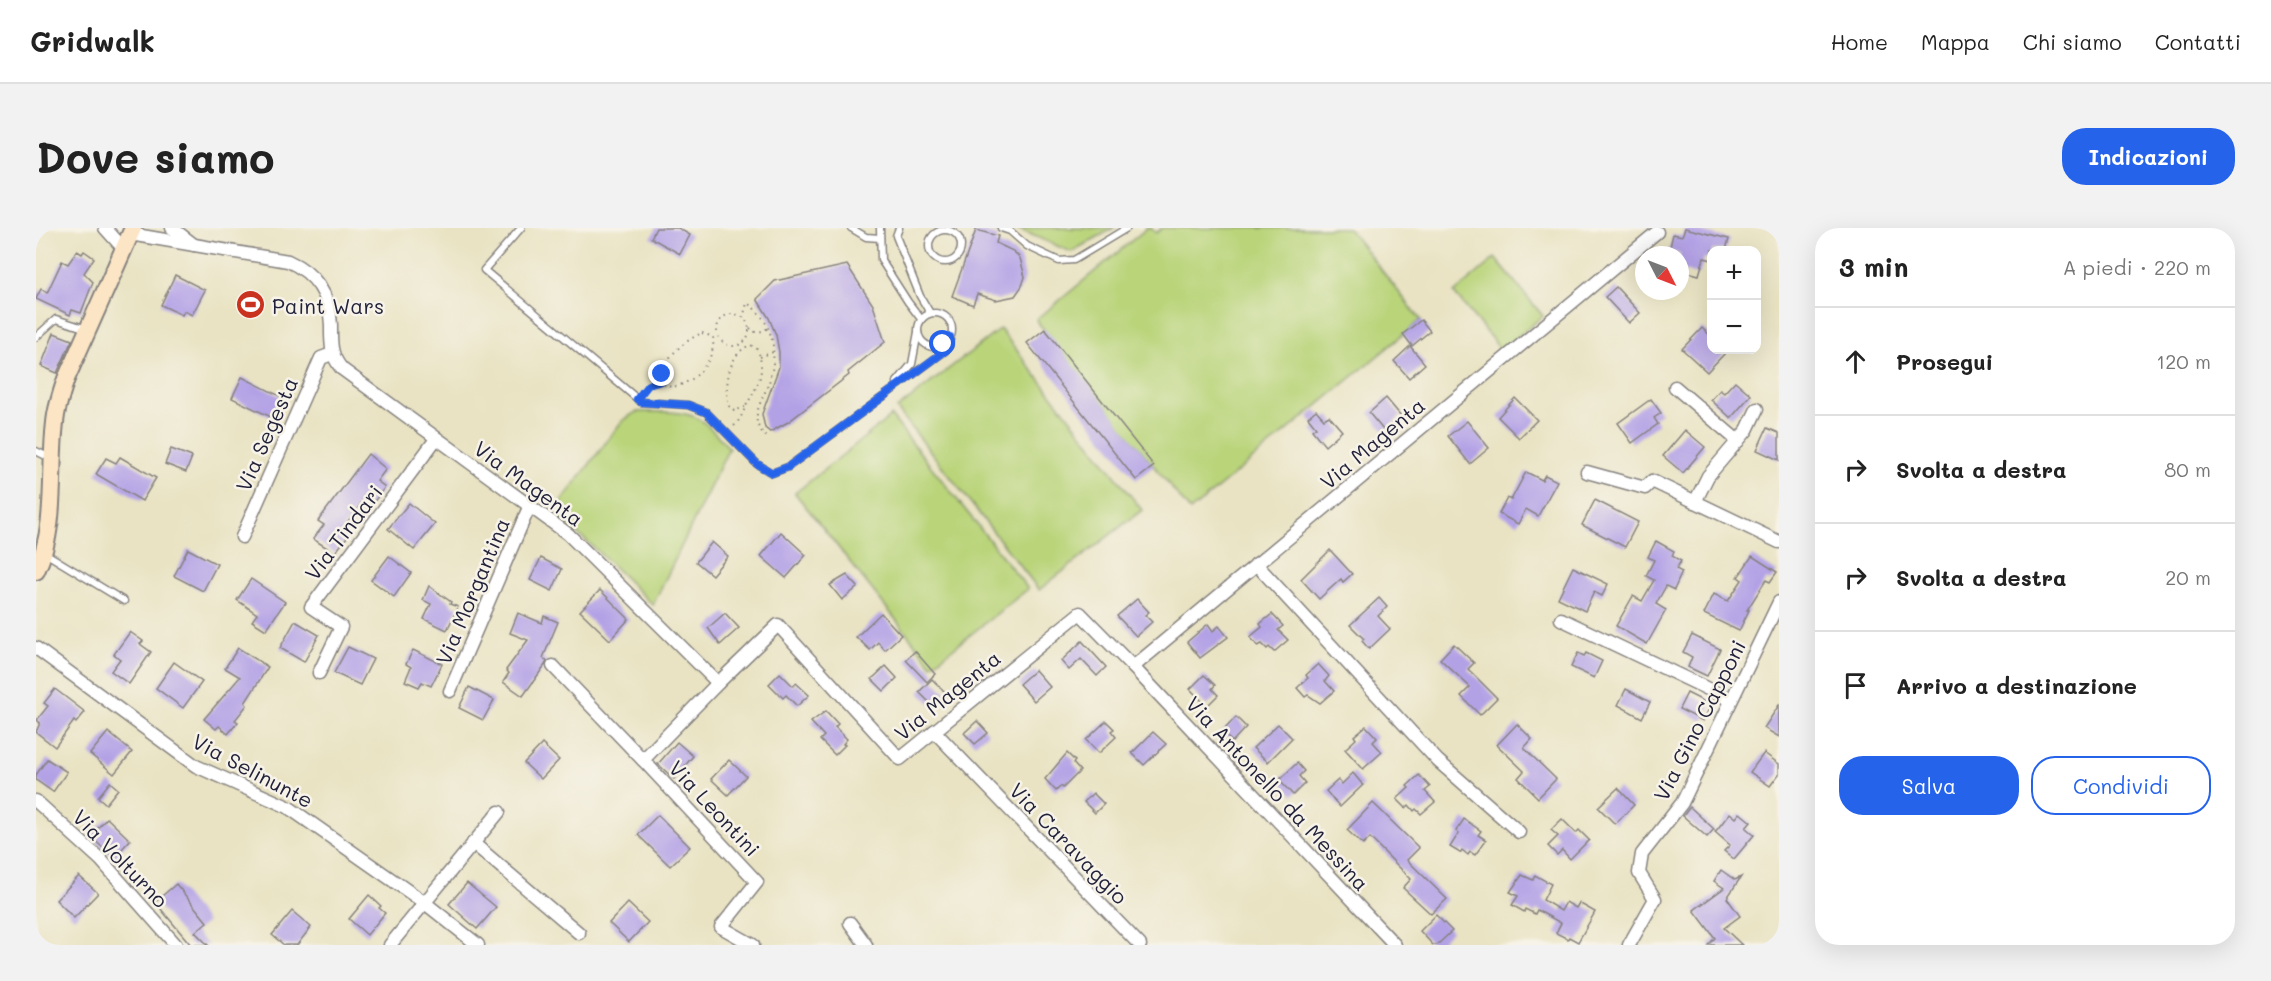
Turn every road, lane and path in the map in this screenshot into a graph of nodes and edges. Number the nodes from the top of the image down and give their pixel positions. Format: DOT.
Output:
graph roads {
  1 [pos="105,228"];
  2 [pos="172,228"];
  3 [pos="521,228"];
  4 [pos="851,228"];
  5 [pos="880,228"];
  6 [pos="899,228"];
  7 [pos="1001,228"];
  8 [pos="1127,228"];
  9 [pos="948,229"];
  10 [pos="1656,232"];
  11 [pos="129,237"];
  12 [pos="880,238"];
  13 [pos="195,246"];
  14 [pos="930,313"];
  15 [pos="743,318"];
  16 [pos="921,319"];
  17 [pos="749,327"];
  18 [pos="769,327"];
  19 [pos="88,330"];
  20 [pos="918,332"];
  21 [pos="715,337"];
  22 [pos="950,337"];
  23 [pos="36,338"];
  24 [pos="743,343"];
  25 [pos="745,347"];
  26 [pos="774,352"];
  27 [pos="332,354"];
  28 [pos="760,357"];
  29 [pos="760,376"];
  30 [pos="770,380"];
  31 [pos="662,381"];
  32 [pos="1675,387"];
  33 [pos="889,391"];
  34 [pos="637,399"];
  35 [pos="745,407"];
  36 [pos="1757,409"];
  37 [pos="727,432"];
  38 [pos="768,438"];
  39 [pos="436,439"];
  40 [pos="1738,441"];
  41 [pos="36,451"];
  42 [pos="52,460"];
  43 [pos="1587,472"];
  44 [pos="1695,502"];
  45 [pos="530,505"];
  46 [pos="242,537"];
  47 [pos="1779,542"];
  48 [pos="44,553"];
  49 [pos="1256,564"];
  50 [pos="36,570"];
  51 [pos="124,601"];
  52 [pos="1779,602"];
  53 [pos="1561,619"];
  54 [pos="36,648"];
  55 [pos="553,666"];
  56 [pos="1133,667"];
  57 [pos="319,673"];
  58 [pos="718,683"];
  59 [pos="450,691"];
  60 [pos="1731,700"];
  61 [pos="934,731"];
  62 [pos="643,760"];
  63 [pos="36,801"];
  64 [pos="499,812"];
  65 [pos="1519,832"];
  66 [pos="473,843"];
  67 [pos="424,903"];
  68 [pos="850,923"];
  69 [pos="579,933"];
  70 [pos="176,945"];
  71 [pos="390,945"];
  72 [pos="478,945"];
  73 [pos="753,945"];
  74 [pos="866,945"];
  75 [pos="1140,945"];
  76 [pos="1395,945"];
  77 [pos="1629,945"];
  1 -- 11 [label="street"];
  2 -- 13 [label="street"];
  3 -- 34 [label="lane"];
  4 -- 12 [label="lane"];
  5 -- 12 [label="lane"];
  6 -- 14 [label="lane"];
  7 -- 8 [label="lane"];
  9 -- 9 [label="lane"];
  10 -- 49 [label="street, Via Magenta"];
  11 -- 13 [label="street"];
  11 -- 19 [label="main road"];
  12 -- 16 [label="lane"];
  13 -- 27 [label="street"];
  14 -- 16 [label="lane"];
  14 -- 22 [label="lane"];
  15 -- 17 [label="path"];
  15 -- 18 [label="path"];
  15 -- 21 [label="path"];
  16 -- 20 [label="lane"];
  17 -- 18 [label="path"];
  17 -- 24 [label="path"];
  18 -- 26 [label="path"];
  19 -- 23 [label="lane"];
  19 -- 42 [label="main road"];
  20 -- 22 [label="lane"];
  20 -- 33 [label="lane"];
  21 -- 24 [label="path"];
  21 -- 31 [label="path"];
  21 -- 31 [label="path"];
  22 -- 33 [label="lane"];
  24 -- 25 [label="path"];
  25 -- 28 [label="path"];
  25 -- 35 [label="path"];
  26 -- 28 [label="path"];
  26 -- 30 [label="path"];
  27 -- 39 [label="street, Via Magenta"];
  27 -- 46 [label="street, Via Segesta"];
  28 -- 29 [label="path"];
  29 -- 30 [label="path"];
  29 -- 35 [label="path"];
  30 -- 38 [label="path"];
  31 -- 34 [label="path"];
  32 -- 40 [label="street"];
  33 -- 37 [label="lane"];
  34 -- 37 [label="lane"];
  35 -- 37 [label="path"];
  36 -- 40 [label="street"];
  39 -- 45 [label="street, Via Magenta"];
  39 -- 57 [label="street, Via Tindari"];
  40 -- 44 [label="street"];
  41 -- 42 [label="lane"];
  42 -- 48 [label="main road"];
  43 -- 44 [label="street"];
  44 -- 47 [label="street"];
  45 -- 58 [label="street, Via Magenta"];
  45 -- 59 [label="street, Via Morgantina"];
  48 -- 50 [label="main road"];
  48 -- 51 [label="lane"];
  49 -- 56 [label="street, Via Magenta"];
  49 -- 65 [label="street"];
  52 -- 60 [label="street, Via Gino Capponi"];
  53 -- 60 [label="street"];
  54 -- 67 [label="street, Via Selinunte"];
  55 -- 62 [label="street"];
  56 -- 61 [label="street, Via Magenta"];
  56 -- 76 [label="street, Via Antonello da Messina"];
  58 -- 61 [label="street, Via Magenta"];
  58 -- 62 [label="street, Via Leontini"];
  60 -- 77 [label="street, Via Gino Capponi"];
  61 -- 75 [label="street, Via Caravaggio"];
  62 -- 73 [label="street, Via Leontini"];
  63 -- 70 [label="street, Via Volturno"];
  64 -- 66 [label="street"];
  66 -- 67 [label="street"];
  66 -- 69 [label="street"];
  67 -- 71 [label="street"];
  67 -- 72 [label="street, Via Selinunte"];
  68 -- 74 [label="street"];
}
